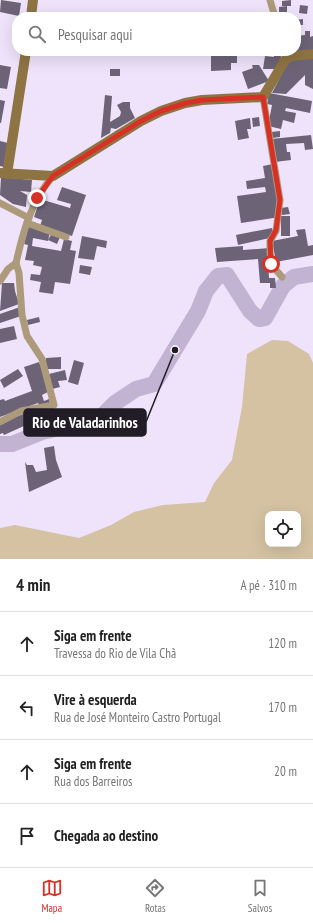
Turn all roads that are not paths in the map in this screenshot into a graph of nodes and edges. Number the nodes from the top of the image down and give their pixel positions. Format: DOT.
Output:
graph roads {
  1 [pos="33,0"];
  2 [pos="270,0"];
  3 [pos="32,12"];
  4 [pos="274,12"];
  5 [pos="313,54"];
  6 [pos="301,55"];
  7 [pos="25,56"];
  8 [pos="284,56"];
  9 [pos="263,97"];
  10 [pos="3,174"];
  11 [pos="53,176"];
  12 [pos="0,203"];
  13 [pos="28,220"];
  14 [pos="66,238"];
  15 [pos="16,263"];
  16 [pos="282,277"];
  17 [pos="0,281"];
  18 [pos="0,422"];
  1 -- 3 [label="main road"];
  2 -- 4 [label="street"];
  5 -- 6 [label="main road"];
  7 -- 10 [label="main road"];
  8 -- 9 [label="main road"];
  9 -- 11 [label="main road"];
  9 -- 16 [label="street"];
  10 -- 11 [label="main road"];
  11 -- 13 [label="street"];
  12 -- 13 [label="street"];
  13 -- 14 [label="street"];
  13 -- 15 [label="street"];
  15 -- 17 [label="street"];
  15 -- 18 [label="street"];
}
